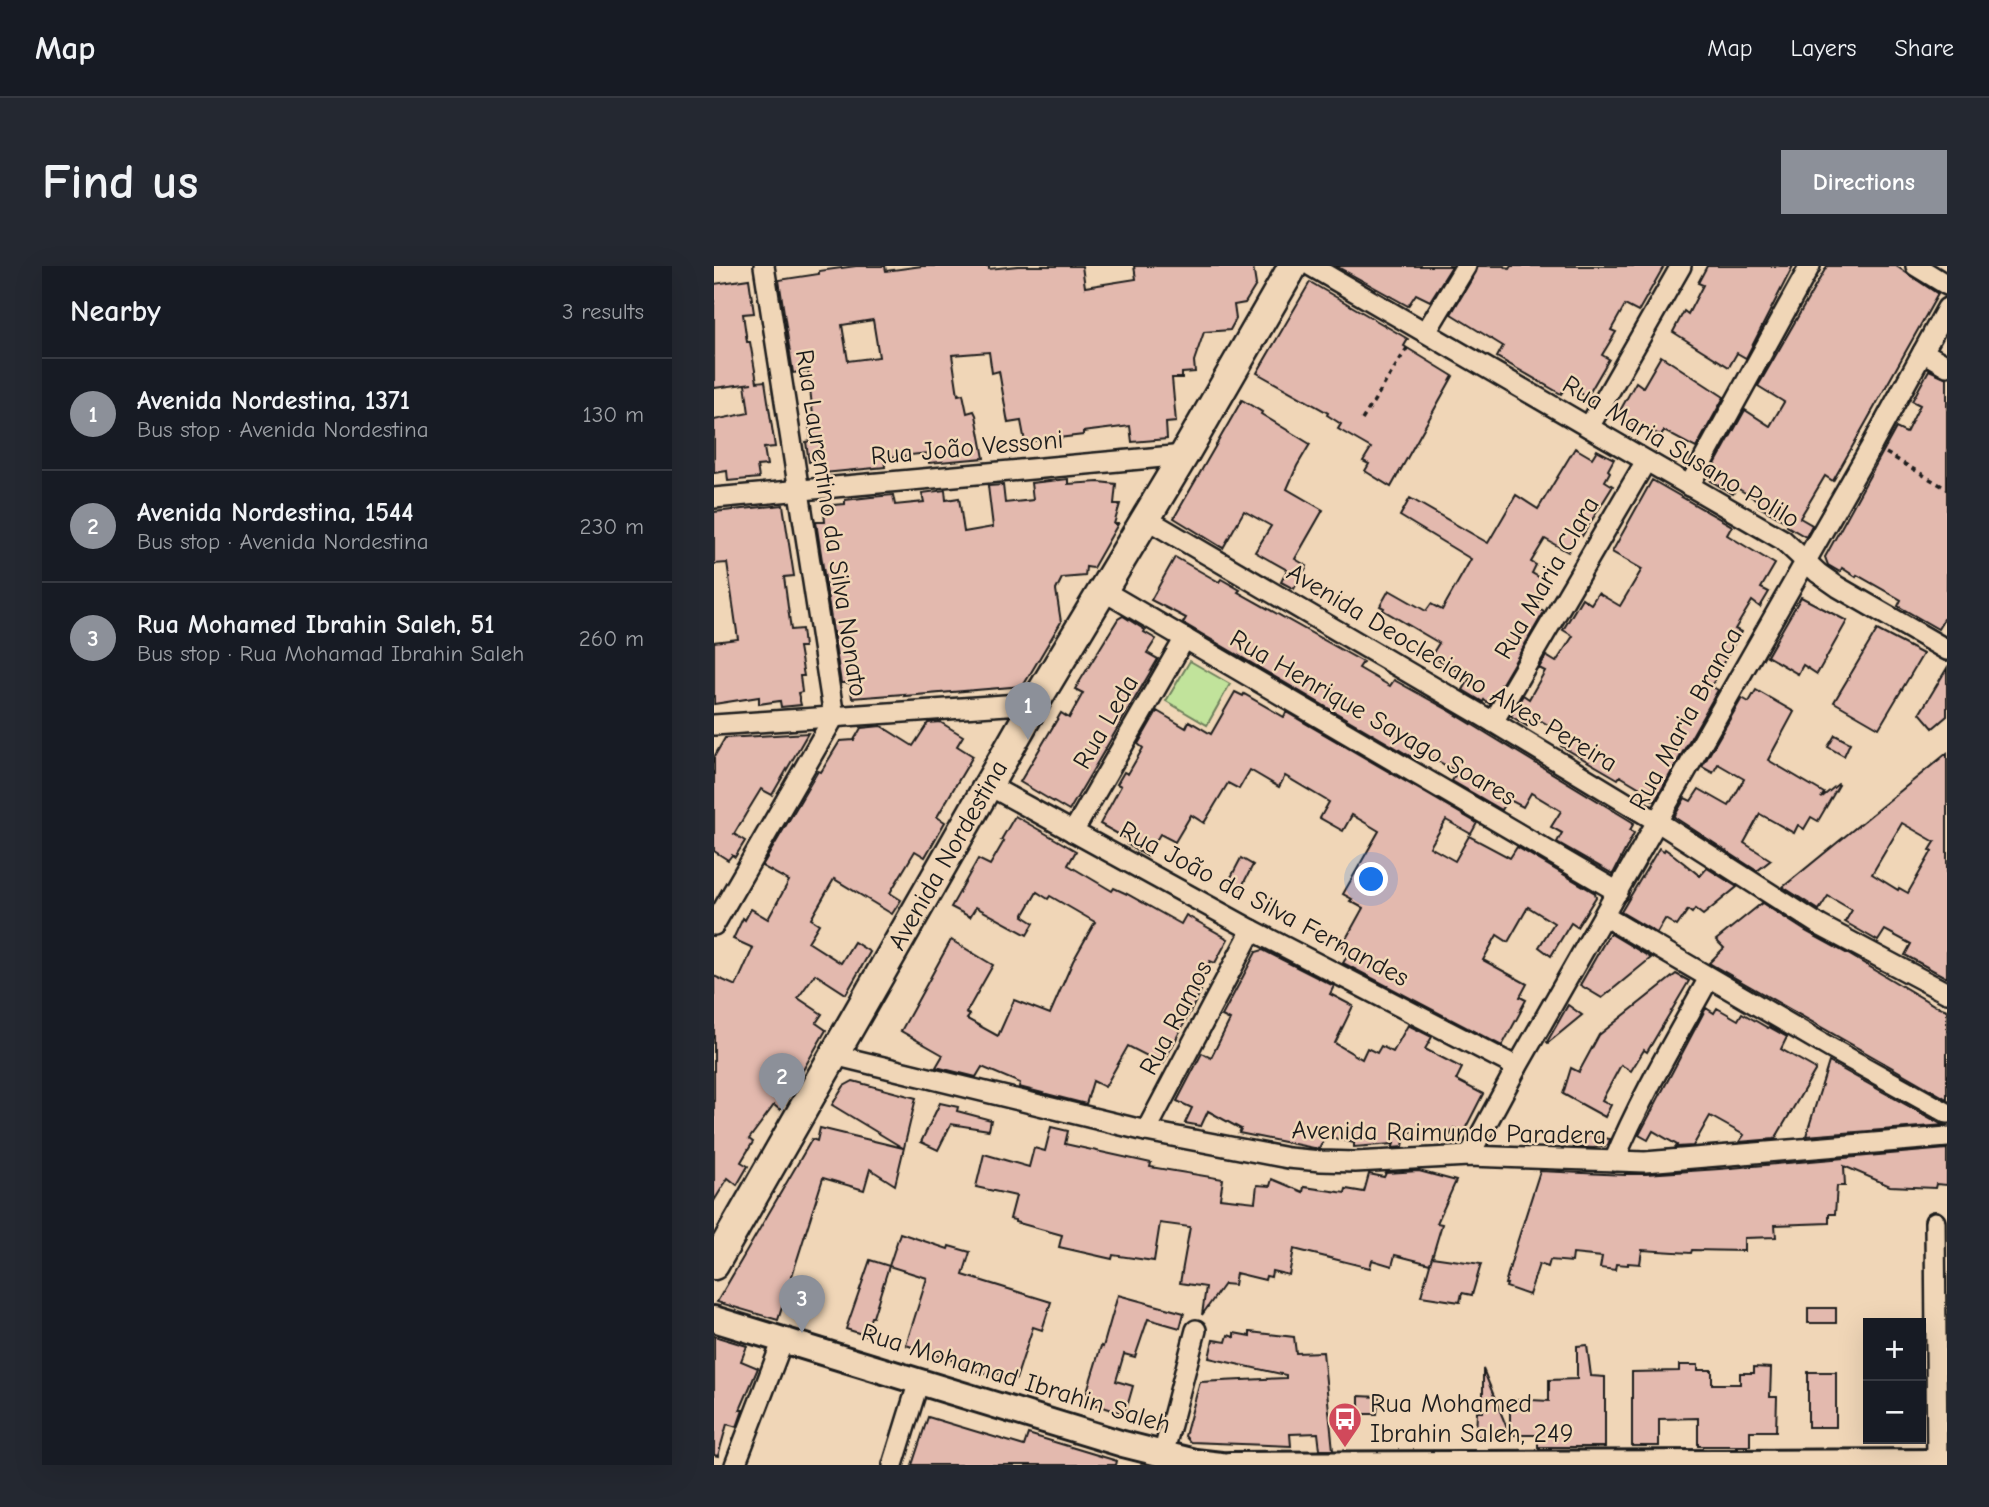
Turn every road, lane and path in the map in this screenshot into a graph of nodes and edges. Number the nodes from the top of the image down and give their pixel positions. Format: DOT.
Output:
graph roads {
  1 [pos="764,266"];
  2 [pos="1293,266"];
  3 [pos="1311,266"];
  4 [pos="1466,266"];
  5 [pos="1681,266"];
  6 [pos="1811,266"];
  7 [pos="1916,266"];
  8 [pos="1947,285"];
  9 [pos="1947,308"];
  10 [pos="1423,330"];
  11 [pos="1923,352"];
  12 [pos="1947,366"];
  13 [pos="1362,420"];
  14 [pos="1589,427"];
  15 [pos="1872,445"];
  16 [pos="1184,456"];
  17 [pos="1646,461"];
  18 [pos="1689,486"];
  19 [pos="1947,488"];
  20 [pos="799,489"];
  21 [pos="714,498"];
  22 [pos="1145,519"];
  23 [pos="1806,561"];
  24 [pos="1102,590"];
  25 [pos="1185,638"];
  26 [pos="1947,650"];
  27 [pos="1035,702"];
  28 [pos="834,717"];
  29 [pos="1493,722"];
  30 [pos="714,725"];
  31 [pos="988,785"];
  32 [pos="1658,822"];
  33 [pos="1073,832"];
  34 [pos="1618,892"];
  35 [pos="1604,916"];
  36 [pos="714,925"];
  37 [pos="1252,930"];
  38 [pos="1709,978"];
  39 [pos="1947,993"];
  40 [pos="834,1055"];
  41 [pos="1517,1067"];
  42 [pos="1947,1113"];
  43 [pos="1146,1131"];
  44 [pos="1947,1137"];
  45 [pos="1469,1156"];
  46 [pos="1614,1161"];
  47 [pos="1935,1222"];
  48 [pos="717,1251"];
  49 [pos="714,1319"];
  50 [pos="1196,1330"];
  51 [pos="783,1340"];
  52 [pos="919,1381"];
  53 [pos="1152,1457"];
  54 [pos="1942,1462"];
  55 [pos="1325,1464"];
  56 [pos="1595,1464"];
  57 [pos="1851,1464"];
  58 [pos="735,1465"];
  59 [pos="893,1465"];
  60 [pos="1221,1465"];
  61 [pos="1229,1465"];
  1 -- 20 [label="street, Rua Laurentino da Silva Nonato"];
  2 -- 16 [label="main road, Avenida Nordestina"];
  3 -- 10 [label="street, Rua Maria Susano Polilo"];
  4 -- 10 [label="street"];
  5 -- 14 [label="street"];
  6 -- 18 [label="street"];
  7 -- 8 [label="street"];
  9 -- 11 [label="street, Rua Maria Branca"];
  10 -- 13 [label="path"];
  10 -- 14 [label="street, Rua Maria Susano Polilo"];
  11 -- 12 [label="street"];
  11 -- 15 [label="street, Rua Maria Branca"];
  14 -- 17 [label="street, Rua Maria Susano Polilo"];
  15 -- 19 [label="path"];
  15 -- 23 [label="street, Rua Maria Branca"];
  16 -- 20 [label="street, Rua João Vessoni"];
  16 -- 22 [label="main road, Avenida Nordestina"];
  17 -- 18 [label="street, Rua Maria Susano Polilo"];
  17 -- 29 [label="street, Rua Maria Clara"];
  18 -- 23 [label="street, Rua Maria Susano Polilo"];
  20 -- 21 [label="street, Rua João Vessoni"];
  20 -- 28 [label="street, Rua Laurentino da Silva Nonato"];
  22 -- 24 [label="main road, Avenida Nordestina"];
  22 -- 29 [label="street, Avenida Deocleciano Alves Pereira"];
  23 -- 26 [label="street, Rua Maria Susano Polilo"];
  23 -- 32 [label="street, Rua Maria Branca"];
  24 -- 25 [label="street, Rua Henrique Sayago Soares"];
  24 -- 27 [label="main road, Avenida Nordestina"];
  25 -- 33 [label="street, Rua Leda"];
  25 -- 34 [label="street, Rua Henrique Sayago Soares"];
  27 -- 28 [label="street"];
  27 -- 31 [label="main road, Avenida Nordestina"];
  28 -- 30 [label="street"];
  28 -- 36 [label="street, Rua Laurentino da Silva Nonato"];
  29 -- 32 [label="street, Avenida Deocleciano Alves Pereira"];
  31 -- 33 [label="street, Rua João da Silva Fernandes"];
  31 -- 40 [label="main road, Avenida Nordestina"];
  32 -- 34 [label="street, Rua Maria Branca"];
  32 -- 39 [label="street, Avenida Deocleciano Alves Pereira"];
  33 -- 37 [label="street, Rua João da Silva Fernandes"];
  34 -- 35 [label="street, Rua Maria Branca"];
  35 -- 38 [label="street"];
  35 -- 41 [label="street, Rua Maria Branca"];
  37 -- 41 [label="street, Rua João da Silva Fernandes"];
  37 -- 43 [label="street, Rua Ramos"];
  38 -- 42 [label="street"];
  38 -- 46 [label="street"];
  40 -- 43 [label="street, Avenida Raimundo Paradera"];
  40 -- 48 [label="main road, Avenida Nordestina"];
  41 -- 45 [label="street, Rua Maria Branca"];
  43 -- 45 [label="street, Avenida Raimundo Paradera"];
  44 -- 46 [label="street, Avenida Raimundo Paradera"];
  45 -- 46 [label="street, Avenida Raimundo Paradera"];
  47 -- 54 [label="street"];
  49 -- 51 [label="street, Rua Mohamad Ibrahin Saleh"];
  50 -- 53 [label="street"];
  51 -- 52 [label="street, Rua Mohamad Ibrahin Saleh"];
  51 -- 58 [label="street"];
  52 -- 53 [label="street, Rua Mohamad Ibrahin Saleh"];
  52 -- 59 [label="street"];
  53 -- 60 [label="street, Rua Mohamad Ibrahin Saleh"];
  54 -- 57 [label="street"];
  55 -- 56 [label="street"];
  55 -- 61 [label="street"];
  56 -- 57 [label="street"];
}
